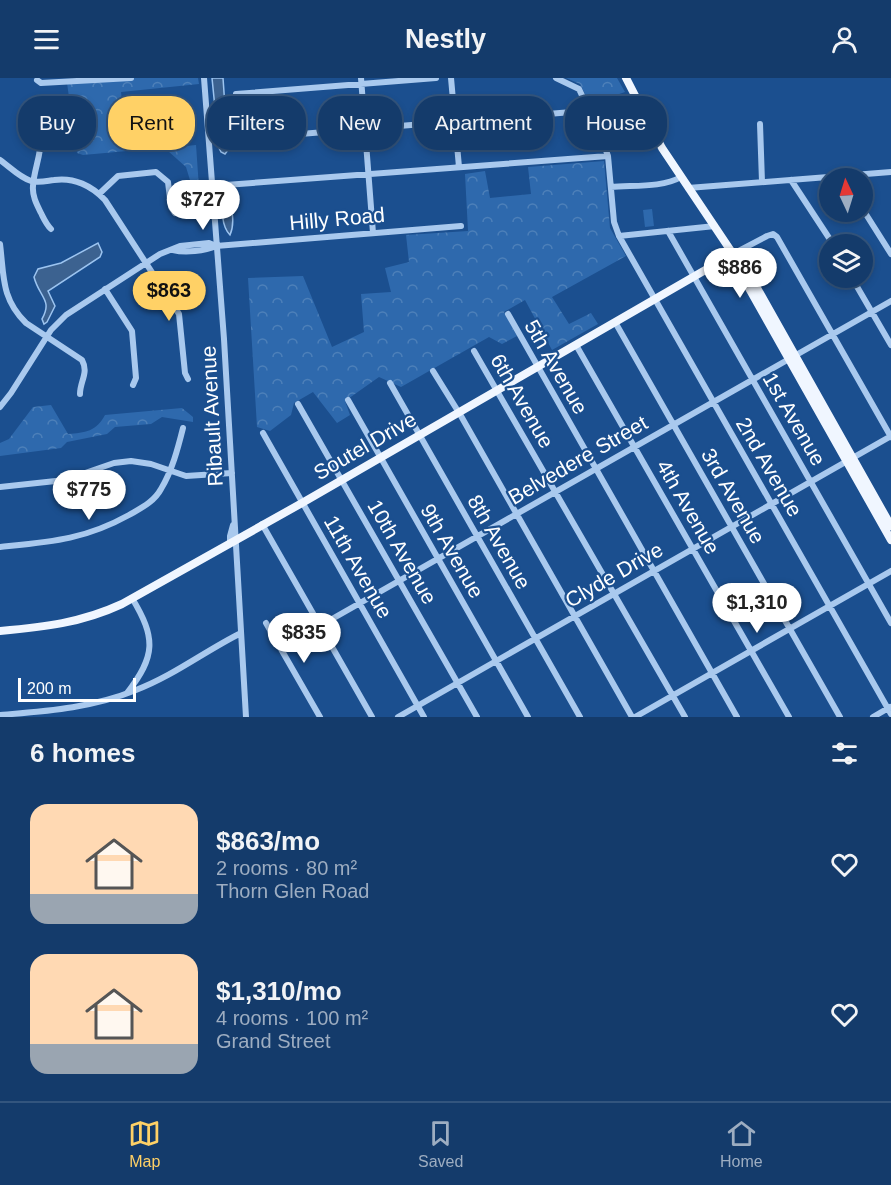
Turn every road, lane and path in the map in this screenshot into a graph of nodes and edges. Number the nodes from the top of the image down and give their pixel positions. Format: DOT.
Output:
graph roads {
  1 [pos="131,78"];
  2 [pos="204,78"];
  3 [pos="436,78"];
  4 [pos="451,78"];
  5 [pos="556,78"];
  6 [pos="626,78"];
  7 [pos="37,80"];
  8 [pos="361,81"];
  9 [pos="236,94"];
  10 [pos="362,96"];
  11 [pos="453,96"];
  12 [pos="582,96"];
  13 [pos="760,124"];
  14 [pos="40,150"];
  15 [pos="367,150"];
  16 [pos="457,150"];
  17 [pos="606,150"];
  18 [pos="608,156"];
  19 [pos="0,160"];
  20 [pos="459,167"];
  21 [pos="891,172"];
  22 [pos="369,174"];
  23 [pos="873,174"];
  24 [pos="681,177"];
  25 [pos="819,178"];
  26 [pos="791,180"];
  27 [pos="33,182"];
  28 [pos="762,182"];
  29 [pos="212,186"];
  30 [pos="611,187"];
  31 [pos="688,188"];
  32 [pos="99,194"];
  33 [pos="175,213"];
  34 [pos="871,222"];
  35 [pos="461,226"];
  36 [pos="715,226"];
  37 [pos="51,229"];
  38 [pos="668,231"];
  39 [pos="373,233"];
  40 [pos="826,234"];
  41 [pos="619,236"];
  42 [pos="0,244"];
  43 [pos="216,246"];
  44 [pos="734,254"];
  45 [pos="891,255"];
  46 [pos="146,262"];
  47 [pos="694,278"];
  48 [pos="173,286"];
  49 [pos="858,288"];
  50 [pos="105,289"];
  51 [pos="165,291"];
  52 [pos="655,300"];
  53 [pos="891,301"];
  54 [pos="872,312"];
  55 [pos="508,314"];
  56 [pos="615,322"];
  57 [pos="833,334"];
  58 [pos="47,337"];
  59 [pos="576,345"];
  60 [pos="891,345"];
  61 [pos="474,351"];
  62 [pos="791,358"];
  63 [pos="537,367"];
  64 [pos="433,371"];
  65 [pos="188,379"];
  66 [pos="752,380"];
  67 [pos="390,382"];
  68 [pos="133,385"];
  69 [pos="497,390"];
  70 [pos="80,394"];
  71 [pos="348,400"];
  72 [pos="713,402"];
  73 [pos="298,404"];
  74 [pos="0,407"];
  75 [pos="458,412"];
  76 [pos="674,424"];
  77 [pos="183,428"];
  78 [pos="263,433"];
  79 [pos="419,434"];
  80 [pos="891,436"];
  81 [pos="634,447"];
  82 [pos="381,458"];
  83 [pos="849,460"];
  84 [pos="596,469"];
  85 [pos="170,471"];
  86 [pos="232,473"];
  87 [pos="341,480"];
  88 [pos="811,482"];
  89 [pos="0,487"];
  90 [pos="556,492"];
  91 [pos="302,503"];
  92 [pos="771,504"];
  93 [pos="517,514"];
  94 [pos="262,524"];
  95 [pos="732,526"];
  96 [pos="891,526"];
  97 [pos="478,537"];
  98 [pos="233,540"];
  99 [pos="891,540"];
  100 [pos="0,547"];
  101 [pos="693,549"];
  102 [pos="438,559"];
  103 [pos="654,571"];
  104 [pos="891,571"];
  105 [pos="399,581"];
  106 [pos="869,584"];
  107 [pos="614,594"];
  108 [pos="132,598"];
  109 [pos="360,604"];
  110 [pos="829,606"];
  111 [pos="575,616"];
  112 [pos="266,623"];
  113 [pos="891,623"];
  114 [pos="320,626"];
  115 [pos="790,629"];
  116 [pos="0,631"];
  117 [pos="241,633"];
  118 [pos="535,639"];
  119 [pos="281,648"];
  120 [pos="751,651"];
  121 [pos="496,661"];
  122 [pos="142,672"];
  123 [pos="712,673"];
  124 [pos="153,682"];
  125 [pos="457,683"];
  126 [pos="126,693"];
  127 [pos="672,696"];
  128 [pos="418,706"];
  129 [pos="890,710"];
  130 [pos="0,715"];
  131 [pos="246,717"];
  132 [pos="320,717"];
  133 [pos="372,717"];
  134 [pos="398,717"];
  135 [pos="424,717"];
  136 [pos="477,717"];
  137 [pos="528,717"];
  138 [pos="580,717"];
  139 [pos="634,717"];
  140 [pos="685,717"];
  141 [pos="737,717"];
  142 [pos="789,717"];
  143 [pos="840,717"];
  144 [pos="873,717"];
  1 -- 7 [label="street"];
  2 -- 29 [label="street, Ribault Avenue"];
  3 -- 8 [label="street"];
  4 -- 11 [label="street"];
  5 -- 12 [label="street, 2nd Avenue"];
  6 -- 24 [label="main road"];
  8 -- 9 [label="street"];
  8 -- 10 [label="street"];
  13 -- 28 [label="street"];
  14 -- 27 [label="street"];
  15 -- 22 [label="street"];
  16 -- 20 [label="street"];
  17 -- 18 [label="street, 2nd Avenue"];
  18 -- 20 [label="street"];
  18 -- 30 [label="street, 2nd Avenue"];
  19 -- 27 [label="street"];
  20 -- 22 [label="street"];
  21 -- 23 [label="street"];
  22 -- 29 [label="street"];
  22 -- 39 [label="street"];
  24 -- 30 [label="street"];
  24 -- 31 [label="main road"];
  25 -- 26 [label="street"];
  26 -- 28 [label="street"];
  26 -- 40 [label="street"];
  27 -- 32 [label="street"];
  27 -- 37 [label="street"];
  28 -- 31 [label="street"];
  29 -- 43 [label="street, Ribault Avenue"];
  30 -- 41 [label="street, 2nd Avenue"];
  31 -- 36 [label="main road"];
  32 -- 33 [label="street"];
  32 -- 46 [label="street"];
  34 -- 45 [label="street"];
  35 -- 39 [label="street, Hilly Road"];
  36 -- 38 [label="street"];
  36 -- 44 [label="main road"];
  38 -- 41 [label="street"];
  38 -- 47 [label="street, 1st Avenue"];
  39 -- 43 [label="street, Hilly Road"];
  41 -- 52 [label="street, 2nd Avenue"];
  42 -- 58 [label="street"];
  43 -- 46 [label="street, Hilly Road"];
  43 -- 86 [label="street, Ribault Avenue"];
  44 -- 47 [label="main road, Soutel Drive"];
  44 -- 57 [label="street"];
  44 -- 62 [label="main road"];
  46 -- 50 [label="street, Hilly Road"];
  46 -- 51 [label="street"];
  47 -- 52 [label="main road, Soutel Drive"];
  47 -- 66 [label="street, 1st Avenue"];
  48 -- 51 [label="street"];
  49 -- 54 [label="street"];
  50 -- 58 [label="street, Hilly Road"];
  50 -- 68 [label="street"];
  51 -- 65 [label="street"];
  52 -- 56 [label="main road, Soutel Drive"];
  52 -- 72 [label="street, 2nd Avenue"];
  53 -- 54 [label="street, Belvedere Street"];
  54 -- 57 [label="street, Belvedere Street"];
  54 -- 60 [label="street"];
  55 -- 63 [label="street, 5th Avenue"];
  56 -- 59 [label="main road, Soutel Drive"];
  56 -- 76 [label="street, 3rd Avenue"];
  57 -- 62 [label="street, Belvedere Street"];
  57 -- 80 [label="street"];
  58 -- 70 [label="street"];
  58 -- 74 [label="street, Hilly Road"];
  59 -- 63 [label="main road, Soutel Drive"];
  59 -- 81 [label="street, 4th Avenue"];
  61 -- 69 [label="street, 6th Avenue"];
  62 -- 66 [label="street, Belvedere Street"];
  62 -- 83 [label="main road"];
  63 -- 69 [label="main road, Soutel Drive"];
  63 -- 84 [label="street, 5th Avenue"];
  64 -- 75 [label="street"];
  66 -- 72 [label="street, Belvedere Street"];
  66 -- 88 [label="street, 1st Avenue"];
  67 -- 79 [label="street, 8th Avenue"];
  69 -- 75 [label="main road, Soutel Drive"];
  69 -- 90 [label="street, 6th Avenue"];
  71 -- 82 [label="street, 9th Avenue"];
  72 -- 76 [label="street, Belvedere Street"];
  72 -- 92 [label="street, 2nd Avenue"];
  73 -- 87 [label="street, 10th Avenue"];
  75 -- 79 [label="main road, Soutel Drive"];
  75 -- 93 [label="street"];
  76 -- 81 [label="street, Belvedere Street"];
  76 -- 95 [label="street, 3rd Avenue"];
  77 -- 85 [label="street"];
  78 -- 91 [label="street, 11th Avenue"];
  79 -- 82 [label="main road, Soutel Drive"];
  79 -- 97 [label="street, 8th Avenue"];
  80 -- 83 [label="street, Clyde Drive"];
  81 -- 84 [label="street, Belvedere Street"];
  81 -- 101 [label="street, 4th Avenue"];
  82 -- 87 [label="main road, Soutel Drive"];
  82 -- 102 [label="street, 9th Avenue"];
  83 -- 88 [label="street, Clyde Drive"];
  83 -- 96 [label="main road"];
  83 -- 99 [label="main road"];
  84 -- 90 [label="street, Belvedere Street"];
  84 -- 103 [label="street, 5th Avenue"];
  85 -- 86 [label="street"];
  85 -- 89 [label="street"];
  85 -- 100 [label="street"];
  86 -- 98 [label="street, Ribault Avenue"];
  87 -- 91 [label="main road, Soutel Drive"];
  87 -- 105 [label="street, 10th Avenue"];
  88 -- 92 [label="street, Clyde Drive"];
  88 -- 106 [label="street, 1st Avenue"];
  90 -- 93 [label="street, Belvedere Street"];
  90 -- 107 [label="street, 6th Avenue"];
  91 -- 94 [label="main road, Soutel Drive"];
  91 -- 109 [label="street, 11th Avenue"];
  92 -- 95 [label="street, Clyde Drive"];
  92 -- 110 [label="street, 2nd Avenue"];
  93 -- 97 [label="street, Belvedere Street"];
  93 -- 111 [label="street"];
  94 -- 98 [label="main road, Soutel Drive"];
  94 -- 114 [label="street"];
  95 -- 101 [label="street, Clyde Drive"];
  95 -- 115 [label="street, 3rd Avenue"];
  97 -- 102 [label="street, Belvedere Street"];
  97 -- 118 [label="street, 8th Avenue"];
  98 -- 108 [label="main road, Soutel Drive"];
  98 -- 117 [label="street, Ribault Avenue"];
  101 -- 103 [label="street, Clyde Drive"];
  101 -- 120 [label="street, 4th Avenue"];
  102 -- 105 [label="street, Belvedere Street"];
  102 -- 121 [label="street, 9th Avenue"];
  103 -- 107 [label="street, Clyde Drive"];
  103 -- 123 [label="street, 5th Avenue"];
  104 -- 106 [label="street"];
  105 -- 109 [label="street, Belvedere Street"];
  105 -- 125 [label="street, 10th Avenue"];
  106 -- 110 [label="street"];
  106 -- 113 [label="street, 1st Avenue"];
  107 -- 111 [label="street, Clyde Drive"];
  107 -- 127 [label="street, 6th Avenue"];
  108 -- 116 [label="main road, Soutel Drive"];
  108 -- 122 [label="street"];
  109 -- 114 [label="street, Belvedere Street"];
  109 -- 128 [label="street, 11th Avenue"];
  110 -- 115 [label="street"];
  110 -- 129 [label="street, 2nd Avenue"];
  111 -- 118 [label="street, Clyde Drive"];
  111 -- 139 [label="street"];
  112 -- 119 [label="street"];
  114 -- 119 [label="street, Belvedere Street"];
  114 -- 133 [label="street"];
  115 -- 120 [label="street"];
  115 -- 143 [label="street, 3rd Avenue"];
  117 -- 124 [label="street"];
  117 -- 131 [label="street, Ribault Avenue"];
  118 -- 121 [label="street, Clyde Drive"];
  118 -- 138 [label="street, 8th Avenue"];
  119 -- 132 [label="street"];
  120 -- 123 [label="street"];
  120 -- 142 [label="street, 4th Avenue"];
  121 -- 125 [label="street, Clyde Drive"];
  121 -- 137 [label="street, 9th Avenue"];
  122 -- 124 [label="street"];
  122 -- 126 [label="street"];
  123 -- 127 [label="street"];
  123 -- 141 [label="street, 5th Avenue"];
  124 -- 126 [label="street"];
  125 -- 128 [label="street, Clyde Drive"];
  125 -- 136 [label="street, 10th Avenue"];
  126 -- 130 [label="street"];
  127 -- 139 [label="street"];
  127 -- 140 [label="street, 6th Avenue"];
  128 -- 134 [label="street, Clyde Drive"];
  128 -- 135 [label="street, 11th Avenue"];
  129 -- 144 [label="street"];
}
